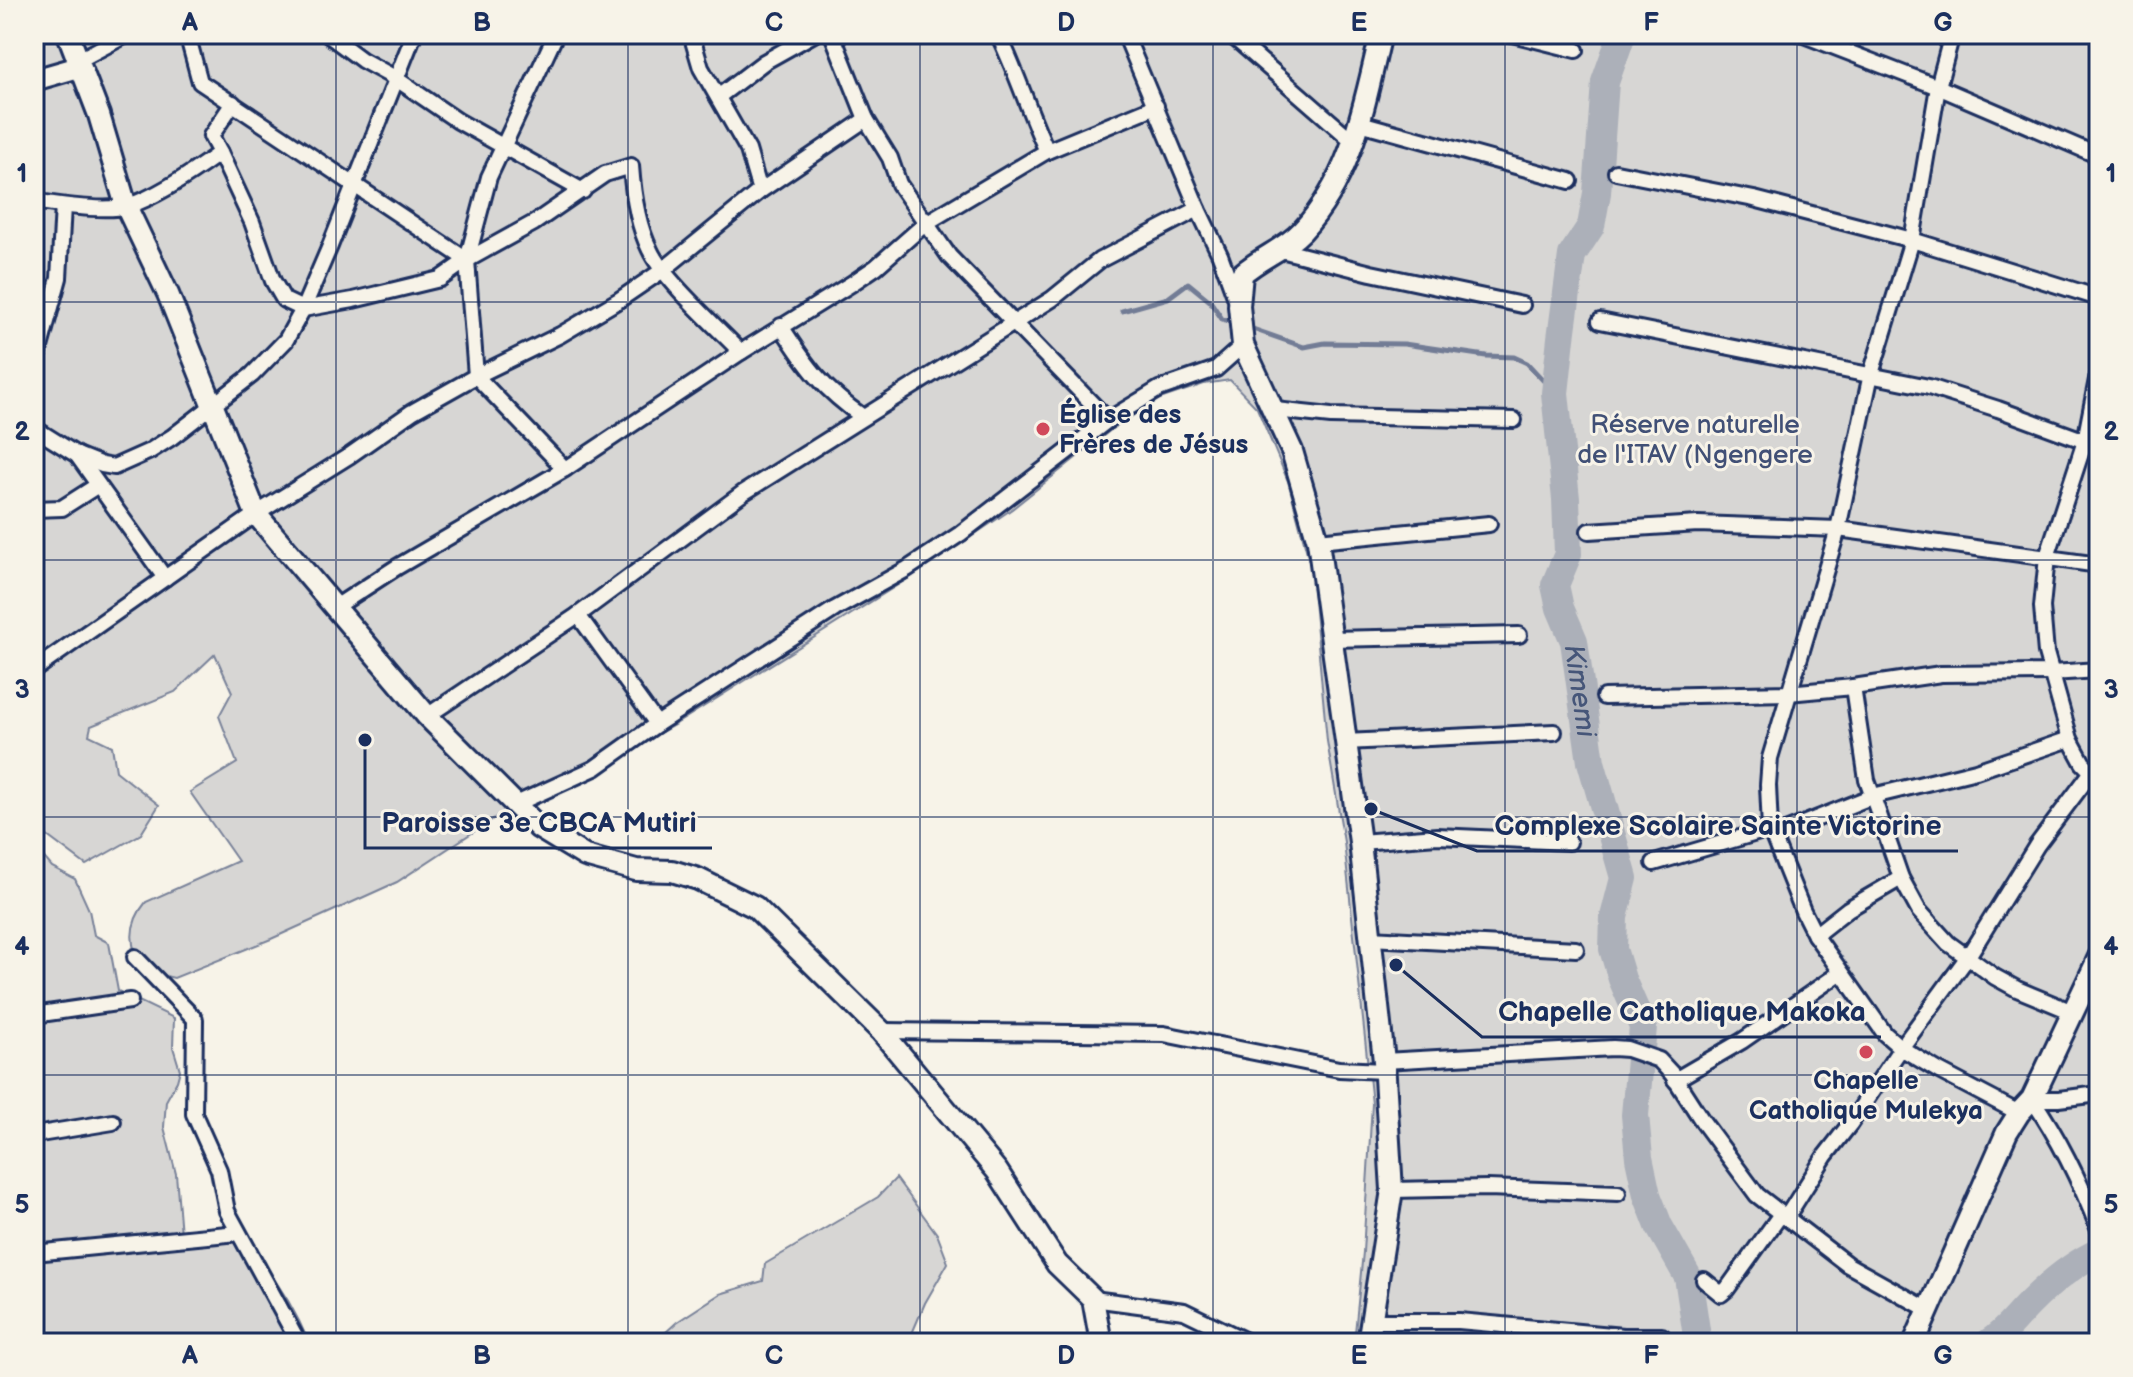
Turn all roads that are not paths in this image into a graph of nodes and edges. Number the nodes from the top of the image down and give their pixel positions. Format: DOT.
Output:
graph roads {
  1 [pos="68,34"];
  2 [pos="128,34"];
  3 [pos="187,34"];
  4 [pos="327,34"];
  5 [pos="414,34"];
  6 [pos="556,34"];
  7 [pos="691,34"];
  8 [pos="814,34"];
  9 [pos="832,34"];
  10 [pos="998,34"];
  11 [pos="1125,34"];
  12 [pos="1230,34"];
  13 [pos="1381,34"];
  14 [pos="1512,34"];
  15 [pos="1801,34"];
  16 [pos="1952,34"];
  17 [pos="1576,50"];
  18 [pos="78,64"];
  19 [pos="395,78"];
  20 [pos="34,80"];
  21 [pos="1938,87"];
  22 [pos="718,97"];
  23 [pos="233,103"];
  24 [pos="1156,106"];
  25 [pos="866,119"];
  26 [pos="1357,133"];
  27 [pos="504,145"];
  28 [pos="1047,151"];
  29 [pos="220,153"];
  30 [pos="2099,156"];
  31 [pos="1616,172"];
  32 [pos="1570,181"];
  33 [pos="354,185"];
  34 [pos="583,191"];
  35 [pos="760,191"];
  36 [pos="34,201"];
  37 [pos="63,206"];
  38 [pos="126,206"];
  39 [pos="1198,209"];
  40 [pos="926,223"];
  41 [pos="1912,240"];
  42 [pos="1281,250"];
  43 [pos="467,260"];
  44 [pos="663,270"];
  45 [pos="2099,298"];
  46 [pos="1522,305"];
  47 [pos="1239,306"];
  48 [pos="303,309"];
  49 [pos="1600,321"];
  50 [pos="1015,323"];
  51 [pos="781,326"];
  52 [pos="1243,345"];
  53 [pos="741,352"];
  54 [pos="34,369"];
  55 [pos="2099,369"];
  56 [pos="1871,374"];
  57 [pos="476,376"];
  58 [pos="213,404"];
  59 [pos="1275,410"];
  60 [pos="863,417"];
  61 [pos="1108,420"];
  62 [pos="1514,420"];
  63 [pos="34,428"];
  64 [pos="2092,443"];
  65 [pos="77,455"];
  66 [pos="565,469"];
  67 [pos="98,485"];
  68 [pos="34,509"];
  69 [pos="256,514"];
  70 [pos="1489,524"];
  71 [pos="1838,529"];
  72 [pos="1589,531"];
  73 [pos="1318,541"];
  74 [pos="2047,557"];
  75 [pos="2099,565"];
  76 [pos="165,578"];
  77 [pos="334,608"];
  78 [pos="578,615"];
  79 [pos="1519,635"];
  80 [pos="1330,639"];
  81 [pos="34,670"];
  82 [pos="2099,670"];
  83 [pos="2051,673"];
  84 [pos="1853,687"];
  85 [pos="1788,693"];
  86 [pos="1604,697"];
  87 [pos="427,716"];
  88 [pos="657,724"];
  89 [pos="1554,732"];
  90 [pos="2070,739"];
  91 [pos="1345,742"];
  92 [pos="2095,776"];
  93 [pos="1873,796"];
  94 [pos="516,804"];
  95 [pos="1772,833"];
  96 [pos="1360,842"];
  97 [pos="1569,842"];
  98 [pos="1654,863"];
  99 [pos="1901,878"];
  100 [pos="1815,935"];
  101 [pos="1370,938"];
  102 [pos="1576,949"];
  103 [pos="135,957"];
  104 [pos="2099,957"];
  105 [pos="1967,958"];
  106 [pos="1840,973"];
  107 [pos="130,1001"];
  108 [pos="2075,1013"];
  109 [pos="34,1015"];
  110 [pos="881,1031"];
  111 [pos="1901,1048"];
  112 [pos="1384,1066"];
  113 [pos="1675,1080"];
  114 [pos="2099,1094"];
  115 [pos="2025,1106"];
  116 [pos="113,1122"];
  117 [pos="34,1135"];
  118 [pos="1392,1190"];
  119 [pos="1618,1193"];
  120 [pos="1784,1216"];
  121 [pos="2099,1230"];
  122 [pos="238,1233"];
  123 [pos="34,1253"];
  124 [pos="1704,1280"];
  125 [pos="34,1297"];
  126 [pos="1093,1299"];
  127 [pos="1927,1309"];
  128 [pos="1371,1321"];
  129 [pos="1662,1336"];
  130 [pos="1916,1338"];
  131 [pos="39,1343"];
  132 [pos="299,1343"];
  133 [pos="1101,1343"];
  134 [pos="1250,1343"];
  135 [pos="1368,1343"];
  1 -- 18 [label="street"];
  2 -- 18 [label="street"];
  3 -- 23 [label="street"];
  4 -- 19 [label="street"];
  5 -- 19 [label="street"];
  6 -- 27 [label="street"];
  7 -- 22 [label="street"];
  8 -- 22 [label="street"];
  9 -- 25 [label="street"];
  10 -- 28 [label="street"];
  11 -- 24 [label="street"];
  12 -- 26 [label="street"];
  13 -- 26 [label="street"];
  14 -- 17 [label="street"];
  15 -- 21 [label="street"];
  16 -- 21 [label="street"];
  18 -- 20 [label="street"];
  18 -- 38 [label="street"];
  19 -- 27 [label="street"];
  19 -- 33 [label="street"];
  21 -- 30 [label="street"];
  21 -- 41 [label="street"];
  22 -- 35 [label="street"];
  23 -- 29 [label="street"];
  23 -- 33 [label="street"];
  24 -- 28 [label="street"];
  24 -- 39 [label="street"];
  25 -- 35 [label="street"];
  25 -- 40 [label="street"];
  26 -- 32 [label="street"];
  26 -- 42 [label="street"];
  27 -- 34 [label="street"];
  27 -- 43 [label="street"];
  28 -- 40 [label="street"];
  29 -- 38 [label="street"];
  29 -- 48 [label="street"];
  31 -- 41 [label="street"];
  33 -- 43 [label="street"];
  33 -- 48 [label="street"];
  34 -- 43 [label="street"];
  34 -- 44 [label="street"];
  35 -- 44 [label="street"];
  36 -- 37 [label="street"];
  37 -- 38 [label="street"];
  37 -- 54 [label="street"];
  38 -- 58 [label="street"];
  39 -- 47 [label="street"];
  39 -- 50 [label="street"];
  40 -- 50 [label="street"];
  40 -- 51 [label="street"];
  41 -- 45 [label="street"];
  41 -- 56 [label="street"];
  42 -- 46 [label="street"];
  42 -- 47 [label="street"];
  43 -- 48 [label="street"];
  43 -- 57 [label="street"];
  44 -- 53 [label="street"];
  44 -- 57 [label="street"];
  47 -- 52 [label="street"];
  48 -- 58 [label="street"];
  49 -- 56 [label="street"];
  50 -- 60 [label="street"];
  50 -- 61 [label="street"];
  51 -- 53 [label="street"];
  51 -- 60 [label="street"];
  52 -- 59 [label="street"];
  52 -- 61 [label="street"];
  53 -- 66 [label="street"];
  55 -- 64 [label="street"];
  56 -- 64 [label="street"];
  56 -- 71 [label="street"];
  57 -- 66 [label="street"];
  57 -- 69 [label="street"];
  58 -- 65 [label="street"];
  58 -- 69 [label="street"];
  59 -- 62 [label="street"];
  59 -- 73 [label="street"];
  60 -- 78 [label="street"];
  61 -- 88 [label="street"];
  63 -- 65 [label="street"];
  64 -- 74 [label="street"];
  65 -- 67 [label="street"];
  66 -- 77 [label="street"];
  67 -- 68 [label="street"];
  67 -- 76 [label="street"];
  69 -- 76 [label="street"];
  69 -- 77 [label="street"];
  70 -- 73 [label="street"];
  71 -- 72 [label="street"];
  71 -- 74 [label="street"];
  71 -- 85 [label="street"];
  73 -- 80 [label="street"];
  74 -- 75 [label="street"];
  74 -- 83 [label="street"];
  76 -- 81 [label="street"];
  77 -- 87 [label="street"];
  78 -- 87 [label="street"];
  78 -- 88 [label="street"];
  79 -- 80 [label="street"];
  80 -- 91 [label="street"];
  82 -- 83 [label="street"];
  83 -- 84 [label="street"];
  83 -- 90 [label="street"];
  84 -- 85 [label="street"];
  84 -- 93 [label="street"];
  85 -- 86 [label="street"];
  85 -- 95 [label="street"];
  87 -- 94 [label="street"];
  88 -- 94 [label="street"];
  89 -- 91 [label="street"];
  90 -- 92 [label="street"];
  90 -- 93 [label="street"];
  91 -- 96 [label="street"];
  92 -- 105 [label="street"];
  93 -- 95 [label="street"];
  93 -- 99 [label="street"];
  94 -- 110 [label="street"];
  95 -- 98 [label="street"];
  95 -- 100 [label="street"];
  96 -- 97 [label="street"];
  96 -- 101 [label="street"];
  99 -- 100 [label="street"];
  99 -- 105 [label="street"];
  100 -- 106 [label="street"];
  101 -- 102 [label="street"];
  101 -- 112 [label="street"];
  103 -- 122 [label="street"];
  104 -- 108 [label="street"];
  105 -- 108 [label="street"];
  105 -- 111 [label="street"];
  106 -- 111 [label="street"];
  106 -- 113 [label="street"];
  107 -- 109 [label="street"];
  108 -- 115 [label="street"];
  110 -- 112 [label="street"];
  110 -- 126 [label="street"];
  111 -- 115 [label="street"];
  111 -- 120 [label="street"];
  112 -- 113 [label="street"];
  112 -- 118 [label="street"];
  113 -- 120 [label="street"];
  114 -- 115 [label="street"];
  115 -- 121 [label="street"];
  115 -- 127 [label="street"];
  116 -- 117 [label="street"];
  118 -- 119 [label="street"];
  118 -- 128 [label="street"];
  120 -- 124 [label="street"];
  120 -- 127 [label="street"];
  122 -- 123 [label="street"];
  122 -- 132 [label="street"];
  125 -- 131 [label="street"];
  126 -- 133 [label="street"];
  126 -- 134 [label="street"];
  127 -- 130 [label="street"];
  128 -- 129 [label="street"];
  128 -- 135 [label="street"];
}
